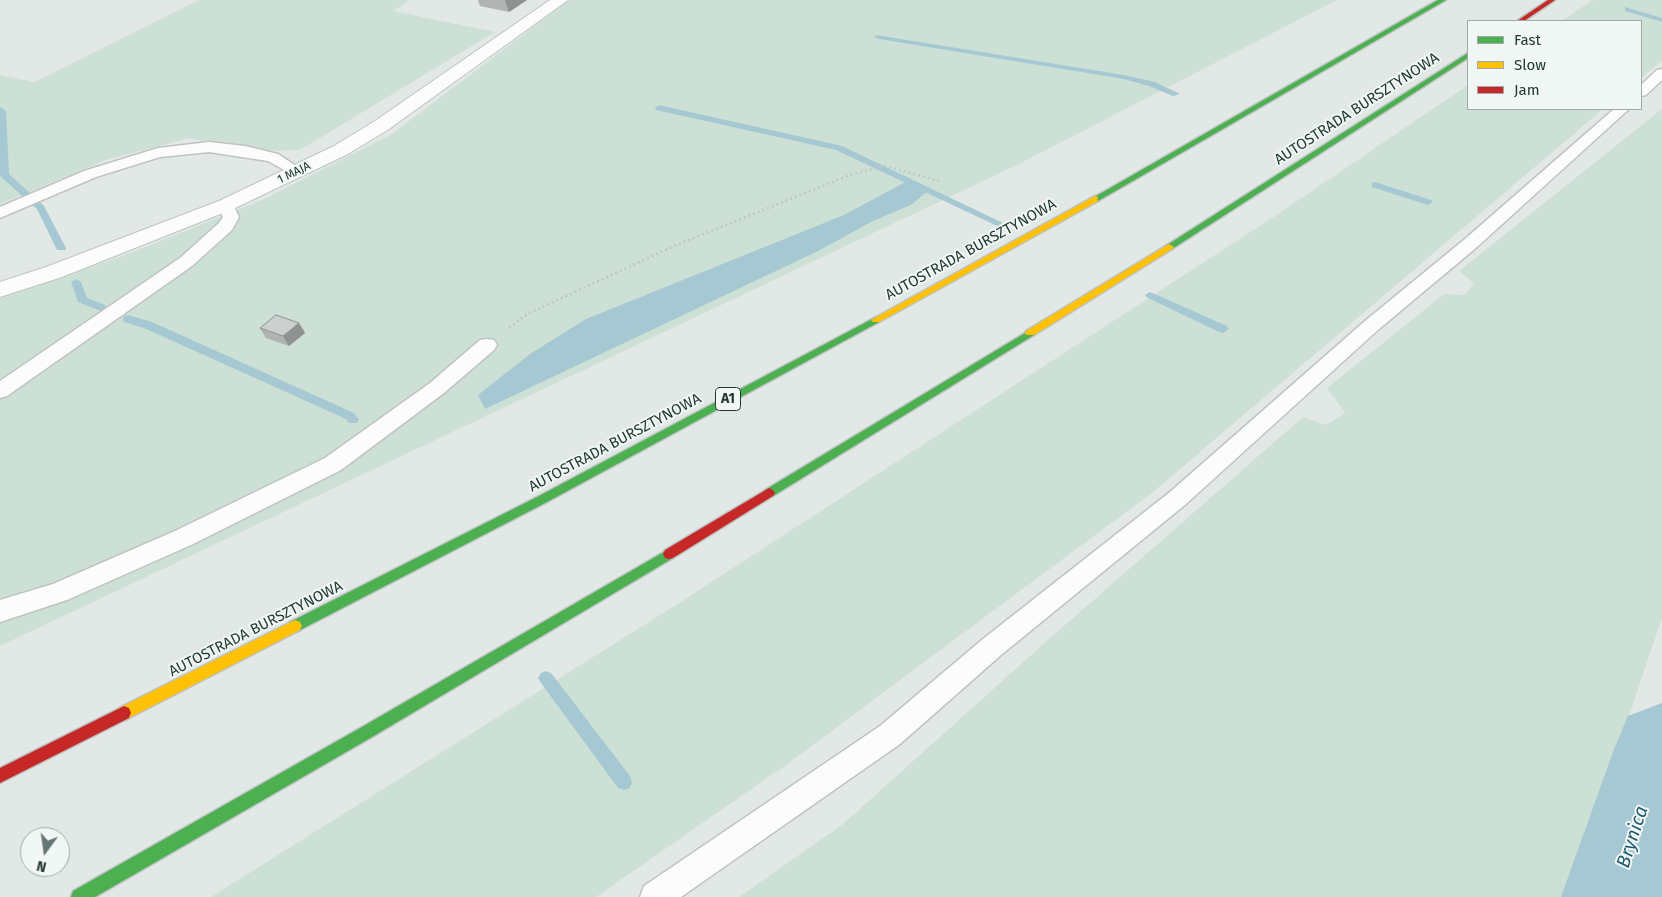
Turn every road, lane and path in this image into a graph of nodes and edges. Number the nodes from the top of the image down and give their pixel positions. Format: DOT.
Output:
graph roads {
  1 [pos="560,0"];
  2 [pos="1443,0"];
  3 [pos="1552,0"];
  4 [pos="1522,20"];
  5 [pos="1467,56"];
  6 [pos="1662,73"];
  7 [pos="1642,91"];
  8 [pos="1621,110"];
  9 [pos="297,172"];
  10 [pos="939,181"];
  11 [pos="226,205"];
  12 [pos="0,214"];
  13 [pos="0,290"];
  14 [pos="487,346"];
  15 [pos="0,391"];
  16 [pos="0,612"];
  17 [pos="0,776"];
  18 [pos="79,897"];
  19 [pos="656,897"];
  1 -- 9 [label="street, 1 MAJA"];
  2 -- 17 [label="highway, AUTOSTRADA BURSZTYNOWA / A1"];
  3 -- 4 [label="highway"];
  5 -- 18 [label="highway, AUTOSTRADA BURSZTYNOWA"];
  6 -- 7 [label="lane"];
  8 -- 19 [label="lane"];
  9 -- 11 [label="street, 1 MAJA"];
  9 -- 12 [label="lane"];
  10 -- 14 [label="path"];
  11 -- 13 [label="street, 1 MAJA"];
  11 -- 15 [label="lane"];
  14 -- 16 [label="lane"];
}
